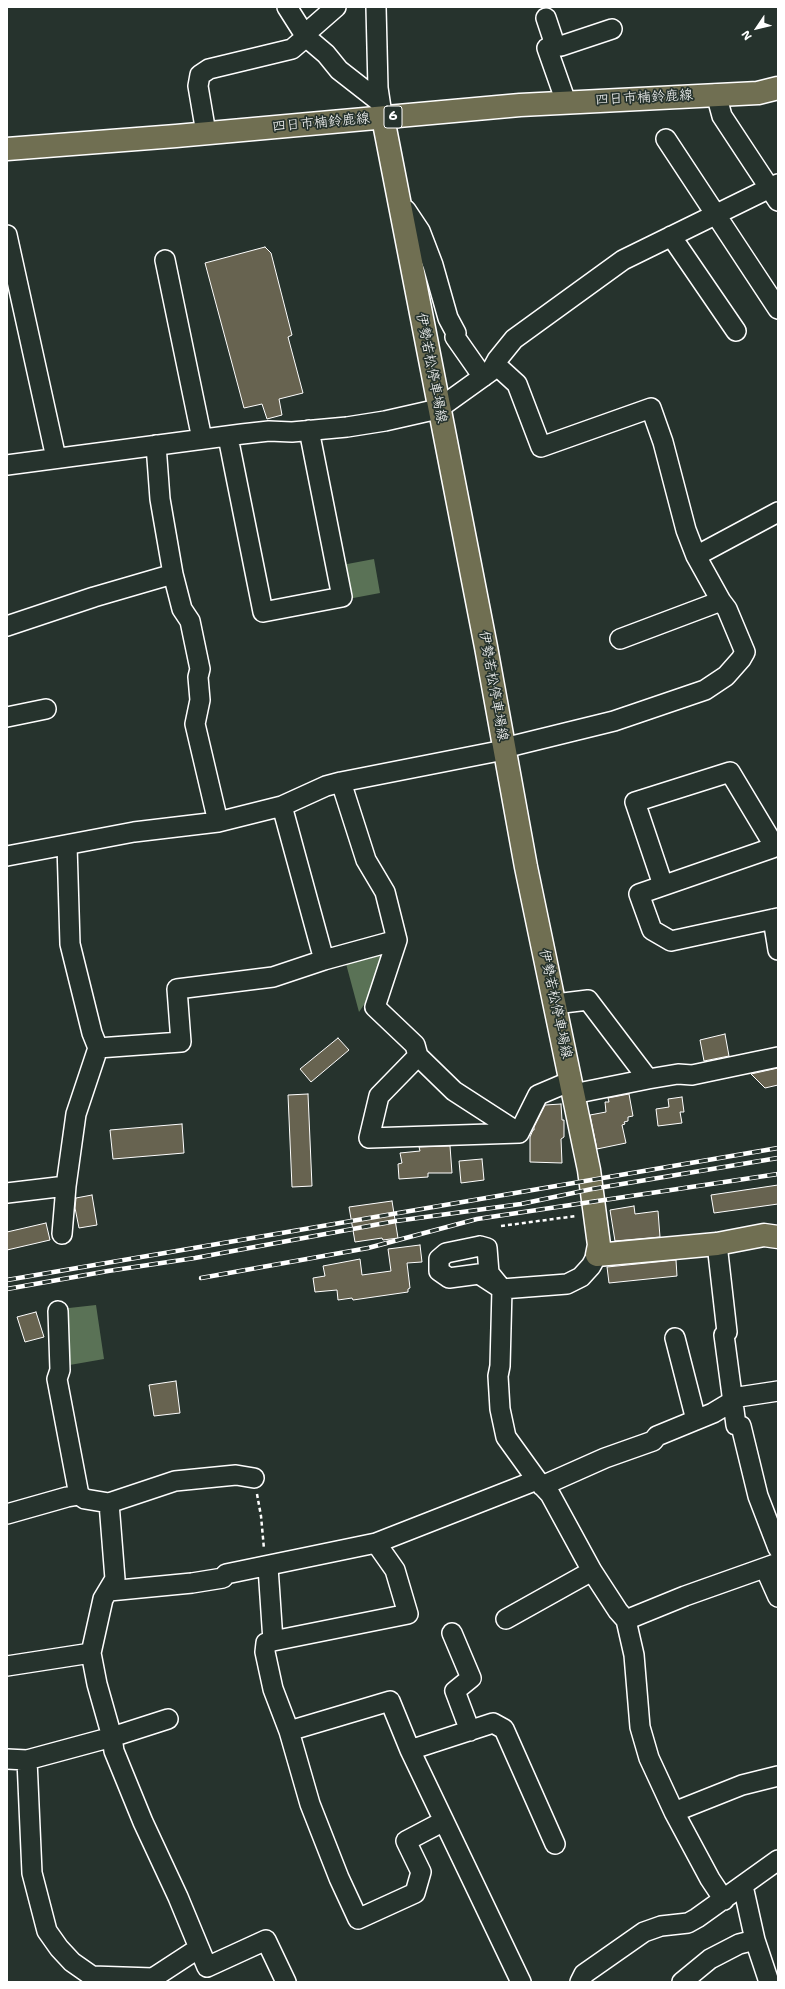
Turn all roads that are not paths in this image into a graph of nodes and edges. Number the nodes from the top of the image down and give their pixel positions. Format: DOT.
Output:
graph roads {
  1 [pos="287,7"];
  2 [pos="336,7"];
  3 [pos="376,7"];
  4 [pos="546,18"];
  5 [pos="612,29"];
  6 [pos="305,36"];
  7 [pos="555,45"];
  8 [pos="778,88"];
  9 [pos="716,94"];
  10 [pos="566,102"];
  11 [pos="381,110"];
  12 [pos="206,134"];
  13 [pos="666,139"];
  14 [pos="7,149"];
  15 [pos="775,191"];
  16 [pos="400,208"];
  17 [pos="715,214"];
  18 [pos="7,235"];
  19 [pos="671,236"];
  20 [pos="165,260"];
  21 [pos="778,309"];
  22 [pos="736,331"];
  23 [pos="489,370"];
  24 [pos="438,408"];
  25 [pos="309,430"];
  26 [pos="228,437"];
  27 [pos="202,439"];
  28 [pos="156,445"];
  29 [pos="56,458"];
  30 [pos="7,465"];
  31 [pos="778,512"];
  32 [pos="696,556"];
  33 [pos="174,574"];
  34 [pos="721,601"];
  35 [pos="7,626"];
  36 [pos="620,640"];
  37 [pos="46,708"];
  38 [pos="7,717"];
  39 [pos="504,749"];
  40 [pos="341,782"];
  41 [pos="282,806"];
  42 [pos="218,822"];
  43 [pos="67,845"];
  44 [pos="776,846"];
  45 [pos="7,856"];
  46 [pos="663,885"];
  47 [pos="775,919"];
  48 [pos="397,940"];
  49 [pos="778,950"];
  50 [pos="324,960"];
  51 [pos="555,1004"];
  52 [pos="98,1048"];
  53 [pos="418,1056"];
  54 [pos="778,1057"];
  55 [pos="648,1079"];
  56 [pos="572,1087"];
  57 [pos="519,1133"];
  58 [pos="66,1186"];
  59 [pos="7,1193"];
  60 [pos="62,1234"];
  61 [pos="778,1237"];
  62 [pos="717,1244"];
  63 [pos="597,1255"];
  64 [pos="58,1311"];
  65 [pos="675,1338"];
  66 [pos="778,1391"];
  67 [pos="733,1400"];
  68 [pos="696,1420"];
  69 [pos="254,1478"];
  70 [pos="540,1483"];
  71 [pos="79,1495"];
  72 [pos="109,1503"];
  73 [pos="7,1514"];
  74 [pos="376,1543"];
  75 [pos="778,1548"];
  76 [pos="772,1566"];
  77 [pos="266,1567"];
  78 [pos="592,1571"];
  79 [pos="109,1591"];
  80 [pos="778,1597"];
  81 [pos="506,1618"];
  82 [pos="626,1620"];
  83 [pos="452,1633"];
  84 [pos="273,1641"];
  85 [pos="91,1653"];
  86 [pos="7,1666"];
  87 [pos="168,1719"];
  88 [pos="289,1731"];
  89 [pos="470,1731"];
  90 [pos="112,1737"];
  91 [pos="410,1750"];
  92 [pos="7,1758"];
  93 [pos="27,1760"];
  94 [pos="778,1776"];
  95 [pos="674,1812"];
  96 [pos="444,1821"];
  97 [pos="555,1844"];
  98 [pos="778,1860"];
  99 [pos="743,1886"];
  100 [pos="724,1900"];
  101 [pos="755,1940"];
  102 [pos="199,1948"];
  103 [pos="90,1979"];
  104 [pos="286,1982"];
  105 [pos="522,1982"];
  106 [pos="580,1982"];
  107 [pos="682,1982"];
  108 [pos="769,1982"];
  1 -- 6 [label="street"];
  2 -- 6 [label="street"];
  3 -- 11 [label="street"];
  4 -- 7 [label="street"];
  5 -- 7 [label="street"];
  6 -- 11 [label="street"];
  6 -- 12 [label="street"];
  7 -- 10 [label="street"];
  8 -- 9 [label="main road, 四日市楠鈴鹿線 / 6"];
  9 -- 10 [label="main road, 四日市楠鈴鹿線 / 6"];
  9 -- 15 [label="street"];
  10 -- 11 [label="main road, 四日市楠鈴鹿線 / 6"];
  11 -- 12 [label="main road, 四日市楠鈴鹿線 / 6"];
  11 -- 16 [label="main road, 伊勢若松停車場線"];
  12 -- 14 [label="main road, 四日市楠鈴鹿線 / 6"];
  13 -- 17 [label="street"];
  15 -- 17 [label="street"];
  16 -- 23 [label="street"];
  16 -- 24 [label="main road, 伊勢若松停車場線"];
  17 -- 19 [label="street"];
  17 -- 21 [label="street"];
  18 -- 29 [label="street"];
  19 -- 22 [label="street"];
  19 -- 23 [label="street"];
  20 -- 27 [label="street"];
  23 -- 24 [label="street"];
  23 -- 32 [label="street"];
  24 -- 25 [label="street"];
  24 -- 39 [label="main road, 伊勢若松停車場線"];
  25 -- 26 [label="street"];
  25 -- 26 [label="street"];
  26 -- 27 [label="street"];
  27 -- 28 [label="street"];
  28 -- 29 [label="street"];
  28 -- 33 [label="street"];
  29 -- 30 [label="street"];
  31 -- 32 [label="street"];
  32 -- 34 [label="street"];
  33 -- 35 [label="street"];
  33 -- 42 [label="street"];
  34 -- 36 [label="street"];
  34 -- 39 [label="street"];
  37 -- 38 [label="street"];
  39 -- 40 [label="street"];
  39 -- 51 [label="main road, 伊勢若松停車場線"];
  40 -- 41 [label="street"];
  40 -- 48 [label="street"];
  41 -- 42 [label="street"];
  41 -- 50 [label="street"];
  42 -- 43 [label="street"];
  43 -- 45 [label="street"];
  43 -- 52 [label="street"];
  44 -- 46 [label="street"];
  44 -- 46 [label="street"];
  46 -- 47 [label="street"];
  47 -- 49 [label="street"];
  48 -- 50 [label="street"];
  48 -- 53 [label="street"];
  50 -- 52 [label="street"];
  51 -- 55 [label="street"];
  51 -- 56 [label="main road, 伊勢若松停車場線"];
  52 -- 58 [label="street"];
  53 -- 57 [label="street"];
  53 -- 57 [label="street"];
  54 -- 55 [label="street"];
  55 -- 56 [label="street"];
  56 -- 57 [label="street"];
  56 -- 63 [label="main road, 伊勢若松停車場線"];
  58 -- 59 [label="street"];
  58 -- 60 [label="street"];
  61 -- 62 [label="main road"];
  62 -- 63 [label="main road"];
  62 -- 67 [label="street"];
  63 -- 70 [label="street"];
  64 -- 71 [label="street"];
  65 -- 68 [label="street"];
  66 -- 67 [label="street"];
  67 -- 68 [label="street"];
  67 -- 75 [label="street"];
  68 -- 70 [label="street"];
  69 -- 72 [label="street"];
  70 -- 74 [label="street"];
  70 -- 78 [label="street"];
  71 -- 72 [label="street"];
  71 -- 73 [label="street"];
  72 -- 79 [label="street"];
  74 -- 77 [label="street"];
  74 -- 84 [label="street"];
  76 -- 80 [label="street"];
  76 -- 82 [label="street"];
  77 -- 79 [label="street"];
  77 -- 84 [label="street"];
  78 -- 81 [label="street"];
  78 -- 82 [label="street"];
  79 -- 85 [label="street"];
  82 -- 95 [label="street"];
  83 -- 89 [label="street"];
  84 -- 88 [label="street"];
  85 -- 86 [label="street"];
  85 -- 90 [label="street"];
  87 -- 90 [label="street"];
  88 -- 91 [label="street"];
  88 -- 96 [label="street"];
  89 -- 91 [label="street"];
  89 -- 97 [label="street"];
  90 -- 93 [label="street"];
  90 -- 102 [label="street"];
  91 -- 96 [label="street"];
  92 -- 93 [label="street"];
  93 -- 103 [label="street"];
  94 -- 95 [label="street"];
  95 -- 100 [label="street"];
  96 -- 105 [label="street"];
  98 -- 99 [label="street"];
  99 -- 100 [label="street"];
  99 -- 101 [label="street"];
  100 -- 106 [label="street"];
  101 -- 107 [label="street"];
  101 -- 108 [label="street"];
  102 -- 103 [label="street"];
  102 -- 104 [label="street"];
}
